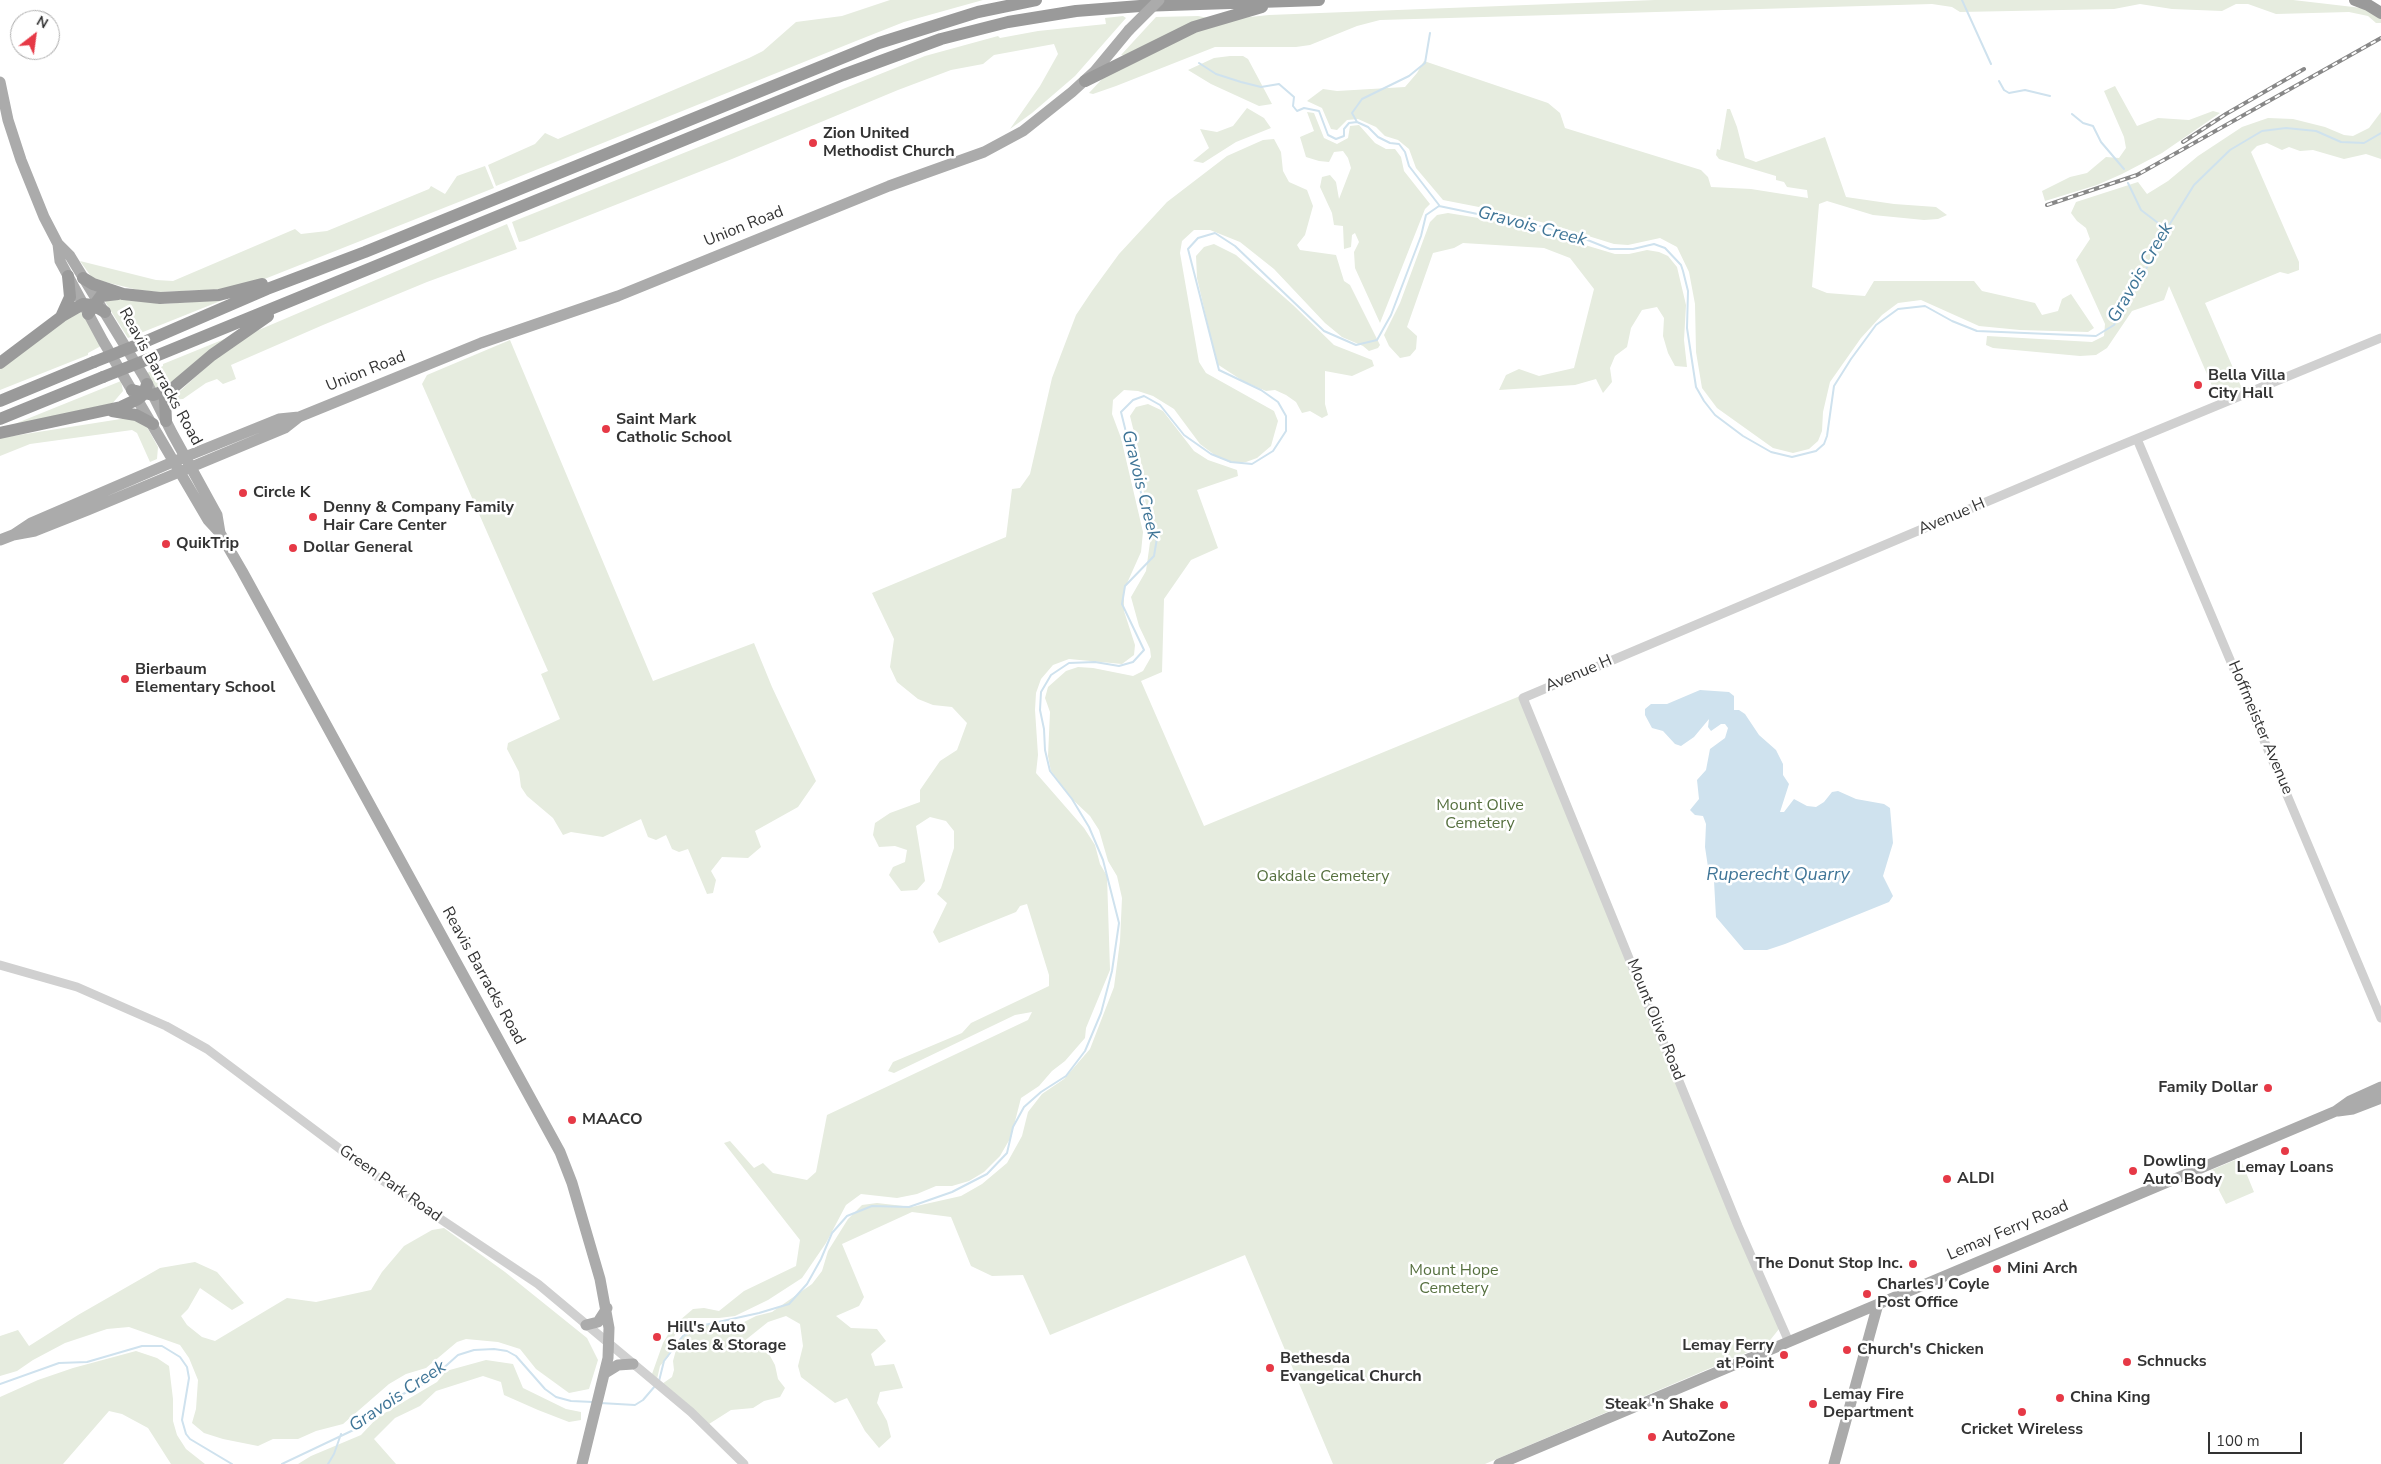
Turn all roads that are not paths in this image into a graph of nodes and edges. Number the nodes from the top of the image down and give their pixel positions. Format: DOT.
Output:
graph roads {
  1 [pos="1036,0"];
  2 [pos="1159,0"];
  3 [pos="1320,0"];
  4 [pos="2355,0"];
  5 [pos="2377,0"];
  6 [pos="1283,1"];
  7 [pos="2381,8"];
  8 [pos="2381,13"];
  9 [pos="1085,81"];
  10 [pos="0,82"];
  11 [pos="58,244"];
  12 [pos="68,276"];
  13 [pos="298,277"];
  14 [pos="83,278"];
  15 [pos="123,294"];
  16 [pos="289,302"];
  17 [pos="90,305"];
  18 [pos="105,312"];
  19 [pos="61,316"];
  20 [pos="2381,338"];
  21 [pos="0,363"];
  22 [pos="173,388"];
  23 [pos="143,392"];
  24 [pos="0,401"];
  25 [pos="110,410"];
  26 [pos="0,419"];
  27 [pos="160,423"];
  28 [pos="0,434"];
  29 [pos="2137,439"];
  30 [pos="164,442"];
  31 [pos="183,464"];
  32 [pos="154,470"];
  33 [pos="13,535"];
  34 [pos="0,540"];
  35 [pos="1523,698"];
  36 [pos="0,965"];
  37 [pos="2381,1018"];
  38 [pos="2381,1087"];
  39 [pos="2381,1098"];
  40 [pos="2336,1111"];
  41 [pos="1878,1304"];
  42 [pos="607,1308"];
  43 [pos="586,1325"];
  44 [pos="1789,1342"];
  45 [pos="610,1344"];
  46 [pos="633,1364"];
  47 [pos="604,1375"];
  48 [pos="582,1464"];
  49 [pos="744,1464"];
  50 [pos="1499,1464"];
  51 [pos="1834,1464"];
  1 -- 13 [label="highway"];
  2 -- 9 [label="main road, Union Road, bridge"];
  3 -- 6 [label="highway"];
  4 -- 8 [label="highway"];
  5 -- 7 [label="main road"];
  6 -- 9 [label="highway"];
  6 -- 16 [label="highway"];
  9 -- 31 [label="main road, Union Road"];
  10 -- 11 [label="main road, Reavis Barracks Road"];
  11 -- 12 [label="main road, Reavis Barracks Road"];
  11 -- 14 [label="main road, Reavis Barracks Road"];
  12 -- 17 [label="main road, Reavis Barracks Road"];
  12 -- 19 [label="highway"];
  13 -- 15 [label="highway"];
  13 -- 24 [label="highway, bridge"];
  14 -- 15 [label="highway"];
  14 -- 17 [label="main road, Reavis Barracks Road"];
  15 -- 17 [label="highway"];
  16 -- 22 [label="highway"];
  16 -- 26 [label="highway, bridge"];
  17 -- 18 [label="highway"];
  17 -- 19 [label="highway"];
  17 -- 23 [label="main road, Reavis Barracks Road"];
  18 -- 23 [label="main road, Reavis Barracks Road"];
  19 -- 21 [label="highway"];
  20 -- 29 [label="street, Avenue H"];
  22 -- 23 [label="highway"];
  22 -- 27 [label="highway"];
  23 -- 25 [label="highway"];
  23 -- 27 [label="main road, Reavis Barracks Road"];
  25 -- 27 [label="highway"];
  25 -- 28 [label="highway"];
  27 -- 30 [label="main road, Reavis Barracks Road"];
  27 -- 31 [label="main road, Reavis Barracks Road"];
  29 -- 35 [label="street, Avenue H"];
  29 -- 37 [label="street, Hoffmeister Avenue"];
  30 -- 31 [label="main road, Reavis Barracks Road"];
  30 -- 32 [label="main road"];
  31 -- 32 [label="main road, Union Road"];
  31 -- 33 [label="main road, Union Road"];
  31 -- 42 [label="main road, Reavis Barracks Road"];
  32 -- 33 [label="main road, Union Road"];
  33 -- 34 [label="main road, Union Road"];
  35 -- 44 [label="street, Mount Olive Road"];
  36 -- 43 [label="street, Green Park Road"];
  38 -- 40 [label="main road, Lemay Ferry Road"];
  39 -- 40 [label="main road, Lemay Ferry Road"];
  40 -- 41 [label="main road, Lemay Ferry Road"];
  41 -- 44 [label="main road, Lemay Ferry Road"];
  41 -- 51 [label="main road"];
  42 -- 43 [label="main road"];
  42 -- 45 [label="main road, Reavis Barracks Road"];
  43 -- 45 [label="street, Green Park Road"];
  44 -- 50 [label="main road, Lemay Ferry Road"];
  45 -- 46 [label="street, Green Park Road"];
  45 -- 47 [label="main road, Reavis Barracks Road"];
  46 -- 47 [label="main road"];
  46 -- 49 [label="street, Green Park Road"];
  47 -- 48 [label="main road, Reavis Barracks Road"];
}
